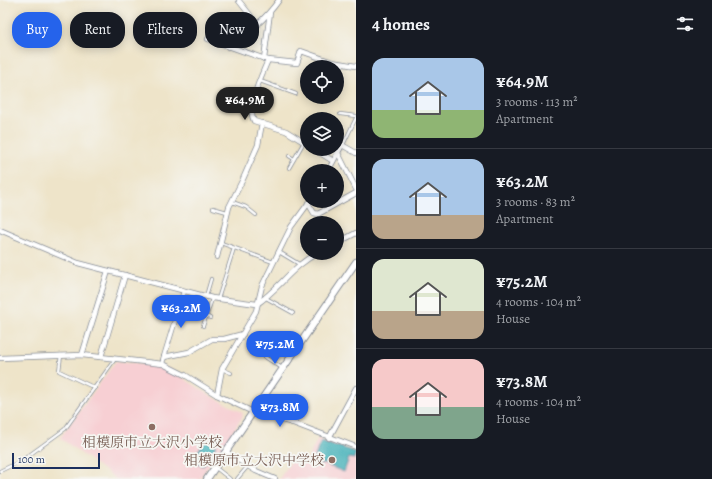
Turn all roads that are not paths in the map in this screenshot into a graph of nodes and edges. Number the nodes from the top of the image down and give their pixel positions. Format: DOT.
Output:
graph roads {
  1 [pos="279,0"];
  2 [pos="239,1"];
  3 [pos="248,12"];
  4 [pos="270,12"];
  5 [pos="259,24"];
  6 [pos="231,48"];
  7 [pos="266,60"];
  8 [pos="356,66"];
  9 [pos="260,81"];
  10 [pos="287,90"];
  11 [pos="296,94"];
  12 [pos="286,95"];
  13 [pos="344,115"];
  14 [pos="356,117"];
  15 [pos="262,123"];
  16 [pos="300,140"];
  17 [pos="344,141"];
  18 [pos="344,146"];
  19 [pos="300,150"];
  20 [pos="356,153"];
  21 [pos="289,156"];
  22 [pos="324,156"];
  23 [pos="336,156"];
  24 [pos="340,156"];
  25 [pos="294,159"];
  26 [pos="333,162"];
  27 [pos="289,168"];
  28 [pos="356,189"];
  29 [pos="356,193"];
  30 [pos="344,200"];
  31 [pos="232,201"];
  32 [pos="213,208"];
  33 [pos="305,208"];
  34 [pos="312,208"];
  35 [pos="329,208"];
  36 [pos="228,212"];
  37 [pos="256,215"];
  38 [pos="0,230"];
  39 [pos="356,233"];
  40 [pos="344,239"];
  41 [pos="221,243"];
  42 [pos="234,248"];
  43 [pos="278,252"];
  44 [pos="217,256"];
  45 [pos="306,260"];
  46 [pos="273,262"];
  47 [pos="356,262"];
  48 [pos="299,264"];
  49 [pos="108,271"];
  50 [pos="125,275"];
  51 [pos="211,279"];
  52 [pos="184,291"];
  53 [pos="206,296"];
  54 [pos="212,298"];
  55 [pos="266,298"];
  56 [pos="218,299"];
  57 [pos="257,304"];
  58 [pos="293,313"];
  59 [pos="206,316"];
  60 [pos="210,318"];
  61 [pos="203,326"];
  62 [pos="242,334"];
  63 [pos="280,334"];
  64 [pos="266,347"];
  65 [pos="270,349"];
  66 [pos="61,355"];
  67 [pos="82,355"];
  68 [pos="101,357"];
  69 [pos="164,357"];
  70 [pos="0,358"];
  71 [pos="115,358"];
  72 [pos="163,364"];
  73 [pos="222,369"];
  74 [pos="283,369"];
  75 [pos="231,373"];
  76 [pos="95,388"];
  77 [pos="356,388"];
  78 [pos="217,395"];
  79 [pos="253,412"];
  80 [pos="329,438"];
  81 [pos="356,448"];
  82 [pos="226,452"];
  83 [pos="248,466"];
  84 [pos="216,468"];
  85 [pos="0,471"];
  86 [pos="207,479"];
  87 [pos="230,479"];
  88 [pos="237,479"];
  89 [pos="275,479"];
  1 -- 4 [label="street"];
  2 -- 3 [label="street"];
  4 -- 5 [label="street"];
  4 -- 7 [label="street"];
  6 -- 7 [label="street"];
  7 -- 8 [label="street"];
  7 -- 9 [label="street"];
  9 -- 10 [label="lane"];
  9 -- 15 [label="street"];
  10 -- 11 [label="lane"];
  10 -- 12 [label="lane"];
  13 -- 14 [label="lane"];
  14 -- 17 [label="lane"];
  15 -- 16 [label="street"];
  15 -- 31 [label="street"];
  18 -- 20 [label="street"];
  19 -- 25 [label="lane"];
  21 -- 25 [label="lane"];
  22 -- 26 [label="street"];
  23 -- 26 [label="street"];
  24 -- 28 [label="street"];
  25 -- 27 [label="lane"];
  29 -- 30 [label="street"];
  31 -- 36 [label="street"];
  31 -- 37 [label="lane"];
  32 -- 36 [label="lane"];
  33 -- 43 [label="street"];
  34 -- 35 [label="street"];
  36 -- 41 [label="street"];
  38 -- 49 [label="street"];
  39 -- 40 [label="street"];
  41 -- 42 [label="lane"];
  41 -- 44 [label="street"];
  42 -- 46 [label="lane"];
  42 -- 56 [label="lane"];
  43 -- 46 [label="street"];
  43 -- 48 [label="lane"];
  45 -- 48 [label="street"];
  46 -- 57 [label="street"];
  47 -- 74 [label="street"];
  48 -- 55 [label="street"];
  49 -- 50 [label="street"];
  49 -- 67 [label="street"];
  50 -- 52 [label="street"];
  50 -- 68 [label="street"];
  51 -- 53 [label="lane"];
  52 -- 53 [label="street"];
  52 -- 69 [label="street"];
  53 -- 54 [label="street"];
  54 -- 56 [label="street"];
  54 -- 59 [label="lane"];
  55 -- 57 [label="street"];
  55 -- 58 [label="lane"];
  56 -- 57 [label="street"];
  57 -- 62 [label="street"];
  59 -- 60 [label="lane"];
  59 -- 61 [label="lane"];
  62 -- 69 [label="street"];
  62 -- 73 [label="street"];
  63 -- 65 [label="lane"];
  64 -- 65 [label="lane"];
  65 -- 74 [label="lane"];
  66 -- 67 [label="street"];
  66 -- 70 [label="street"];
  66 -- 76 [label="lane"];
  67 -- 68 [label="street"];
  68 -- 71 [label="street"];
  69 -- 72 [label="street"];
  71 -- 72 [label="street"];
  71 -- 76 [label="lane"];
  72 -- 78 [label="street"];
  73 -- 75 [label="lane"];
  73 -- 78 [label="street"];
  74 -- 79 [label="street"];
  76 -- 85 [label="lane"];
  77 -- 80 [label="street"];
  78 -- 79 [label="street"];
  79 -- 80 [label="street"];
  79 -- 82 [label="street"];
  80 -- 81 [label="street"];
  82 -- 83 [label="street"];
  82 -- 84 [label="street"];
  83 -- 88 [label="lane"];
  83 -- 89 [label="street"];
  84 -- 86 [label="street"];
  84 -- 87 [label="lane"];
}
